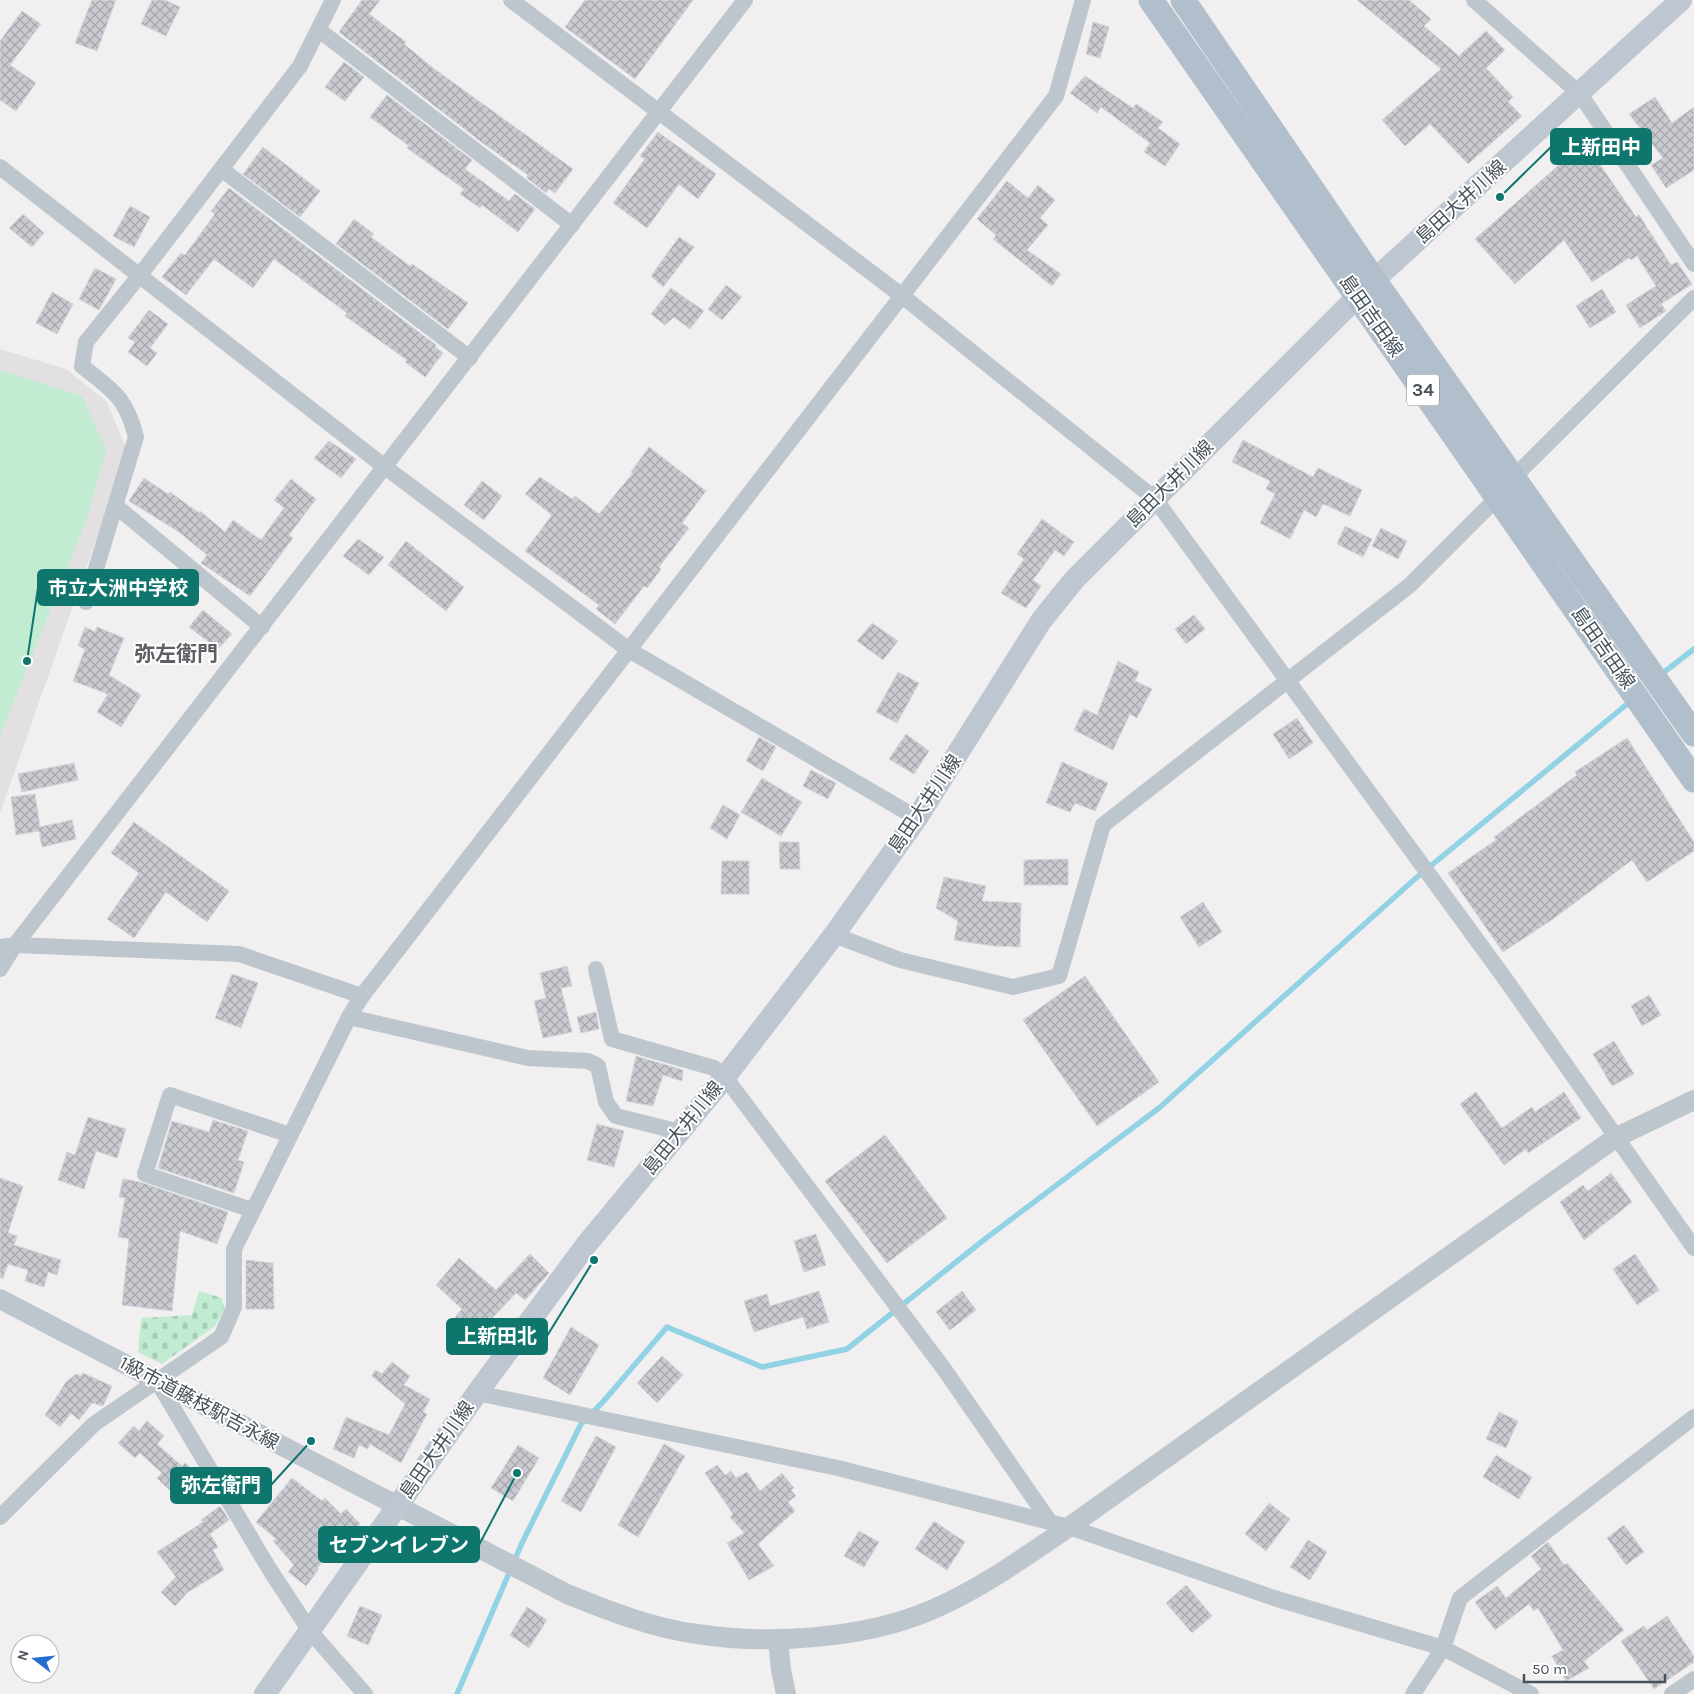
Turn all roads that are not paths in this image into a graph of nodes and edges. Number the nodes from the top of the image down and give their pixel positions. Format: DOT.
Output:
graph roads {
  1 [pos="333,0"];
  2 [pos="511,0"];
  3 [pos="745,0"];
  4 [pos="1083,0"];
  5 [pos="1151,0"];
  6 [pos="1182,0"];
  7 [pos="1680,0"];
  8 [pos="1483,2"];
  9 [pos="318,30"];
  10 [pos="1580,94"];
  11 [pos="659,111"];
  12 [pos="0,167"];
  13 [pos="222,169"];
  14 [pos="572,225"];
  15 [pos="1694,264"];
  16 [pos="140,275"];
  17 [pos="1366,288"];
  18 [pos="901,295"];
  19 [pos="1694,298"];
  20 [pos="470,358"];
  21 [pos="385,467"];
  22 [pos="1514,477"];
  23 [pos="1498,497"];
  24 [pos="1155,499"];
  25 [pos="116,507"];
  26 [pos="86,602"];
  27 [pos="262,627"];
  28 [pos="629,650"];
  29 [pos="1288,681"];
  30 [pos="1694,734"];
  31 [pos="1694,780"];
  32 [pos="917,818"];
  33 [pos="834,935"];
  34 [pos="8,946"];
  35 [pos="596,969"];
  36 [pos="0,970"];
  37 [pos="362,996"];
  38 [pos="349,1017"];
  39 [pos="725,1077"];
  40 [pos="1694,1100"];
  41 [pos="680,1132"];
  42 [pos="290,1135"];
  43 [pos="1615,1138"];
  44 [pos="252,1210"];
  45 [pos="1694,1248"];
  46 [pos="0,1299"];
  47 [pos="157,1381"];
  48 [pos="477,1393"];
  49 [pos="1694,1418"];
  50 [pos="397,1507"];
  51 [pos="0,1517"];
  52 [pos="1050,1522"];
  53 [pos="1069,1527"];
  54 [pos="310,1631"];
  55 [pos="778,1639"];
  56 [pos="1443,1648"];
  57 [pos="1694,1679"];
  58 [pos="265,1694"];
  59 [pos="365,1694"];
  60 [pos="786,1694"];
  61 [pos="1413,1694"];
  62 [pos="1531,1694"];
  63 [pos="1672,1694"];
  1 -- 9 [label="street"];
  2 -- 11 [label="street"];
  3 -- 11 [label="street"];
  4 -- 18 [label="street"];
  5 -- 17 [label="main road, 島田吉田線 / 34"];
  6 -- 17 [label="main road, 島田吉田線 / 34"];
  7 -- 10 [label="main road, 島田大井川線"];
  8 -- 10 [label="street"];
  9 -- 13 [label="street"];
  9 -- 14 [label="street"];
  10 -- 15 [label="street"];
  10 -- 17 [label="main road, 島田大井川線"];
  11 -- 14 [label="street"];
  11 -- 18 [label="street"];
  12 -- 16 [label="street"];
  13 -- 16 [label="street"];
  13 -- 20 [label="street"];
  14 -- 20 [label="street"];
  16 -- 21 [label="street"];
  16 -- 25 [label="street"];
  17 -- 22 [label="main road, 島田吉田線 / 34"];
  17 -- 23 [label="main road, 島田吉田線 / 34"];
  17 -- 24 [label="main road, 島田大井川線"];
  18 -- 24 [label="street"];
  18 -- 28 [label="street"];
  19 -- 22 [label="street"];
  20 -- 21 [label="street"];
  21 -- 27 [label="street"];
  21 -- 28 [label="street"];
  22 -- 30 [label="main road, 島田吉田線 / 34"];
  23 -- 29 [label="street"];
  23 -- 31 [label="main road, 島田吉田線 / 34"];
  24 -- 29 [label="street"];
  24 -- 32 [label="main road, 島田大井川線"];
  25 -- 26 [label="street"];
  25 -- 27 [label="street"];
  27 -- 34 [label="street"];
  28 -- 32 [label="street"];
  28 -- 37 [label="street"];
  29 -- 33 [label="street"];
  29 -- 43 [label="street"];
  32 -- 33 [label="main road, 島田大井川線"];
  33 -- 39 [label="main road, 島田大井川線"];
  34 -- 36 [label="street"];
  34 -- 37 [label="street"];
  35 -- 39 [label="street"];
  37 -- 38 [label="street"];
  38 -- 41 [label="street"];
  38 -- 42 [label="street"];
  39 -- 41 [label="main road, 島田大井川線"];
  39 -- 52 [label="street"];
  40 -- 43 [label="street, 1級市道藤枝駅吉永線"];
  41 -- 48 [label="main road, 島田大井川線"];
  42 -- 44 [label="street"];
  42 -- 44 [label="street"];
  43 -- 45 [label="street"];
  43 -- 53 [label="street, 1級市道藤枝駅吉永線"];
  44 -- 47 [label="street"];
  46 -- 47 [label="street, 1級市道藤枝駅吉永線"];
  47 -- 50 [label="street, 1級市道藤枝駅吉永線"];
  47 -- 51 [label="street"];
  47 -- 54 [label="street"];
  48 -- 50 [label="main road, 島田大井川線"];
  48 -- 52 [label="street"];
  49 -- 56 [label="street"];
  50 -- 54 [label="main road, 島田大井川線"];
  50 -- 55 [label="street, 1級市道藤枝駅吉永線"];
  52 -- 53 [label="street"];
  53 -- 55 [label="street, 1級市道藤枝駅吉永線"];
  53 -- 56 [label="street"];
  54 -- 58 [label="main road, 島田大井川線"];
  54 -- 59 [label="street"];
  55 -- 60 [label="street"];
  56 -- 61 [label="street"];
  56 -- 62 [label="street"];
  57 -- 63 [label="street"];
}
